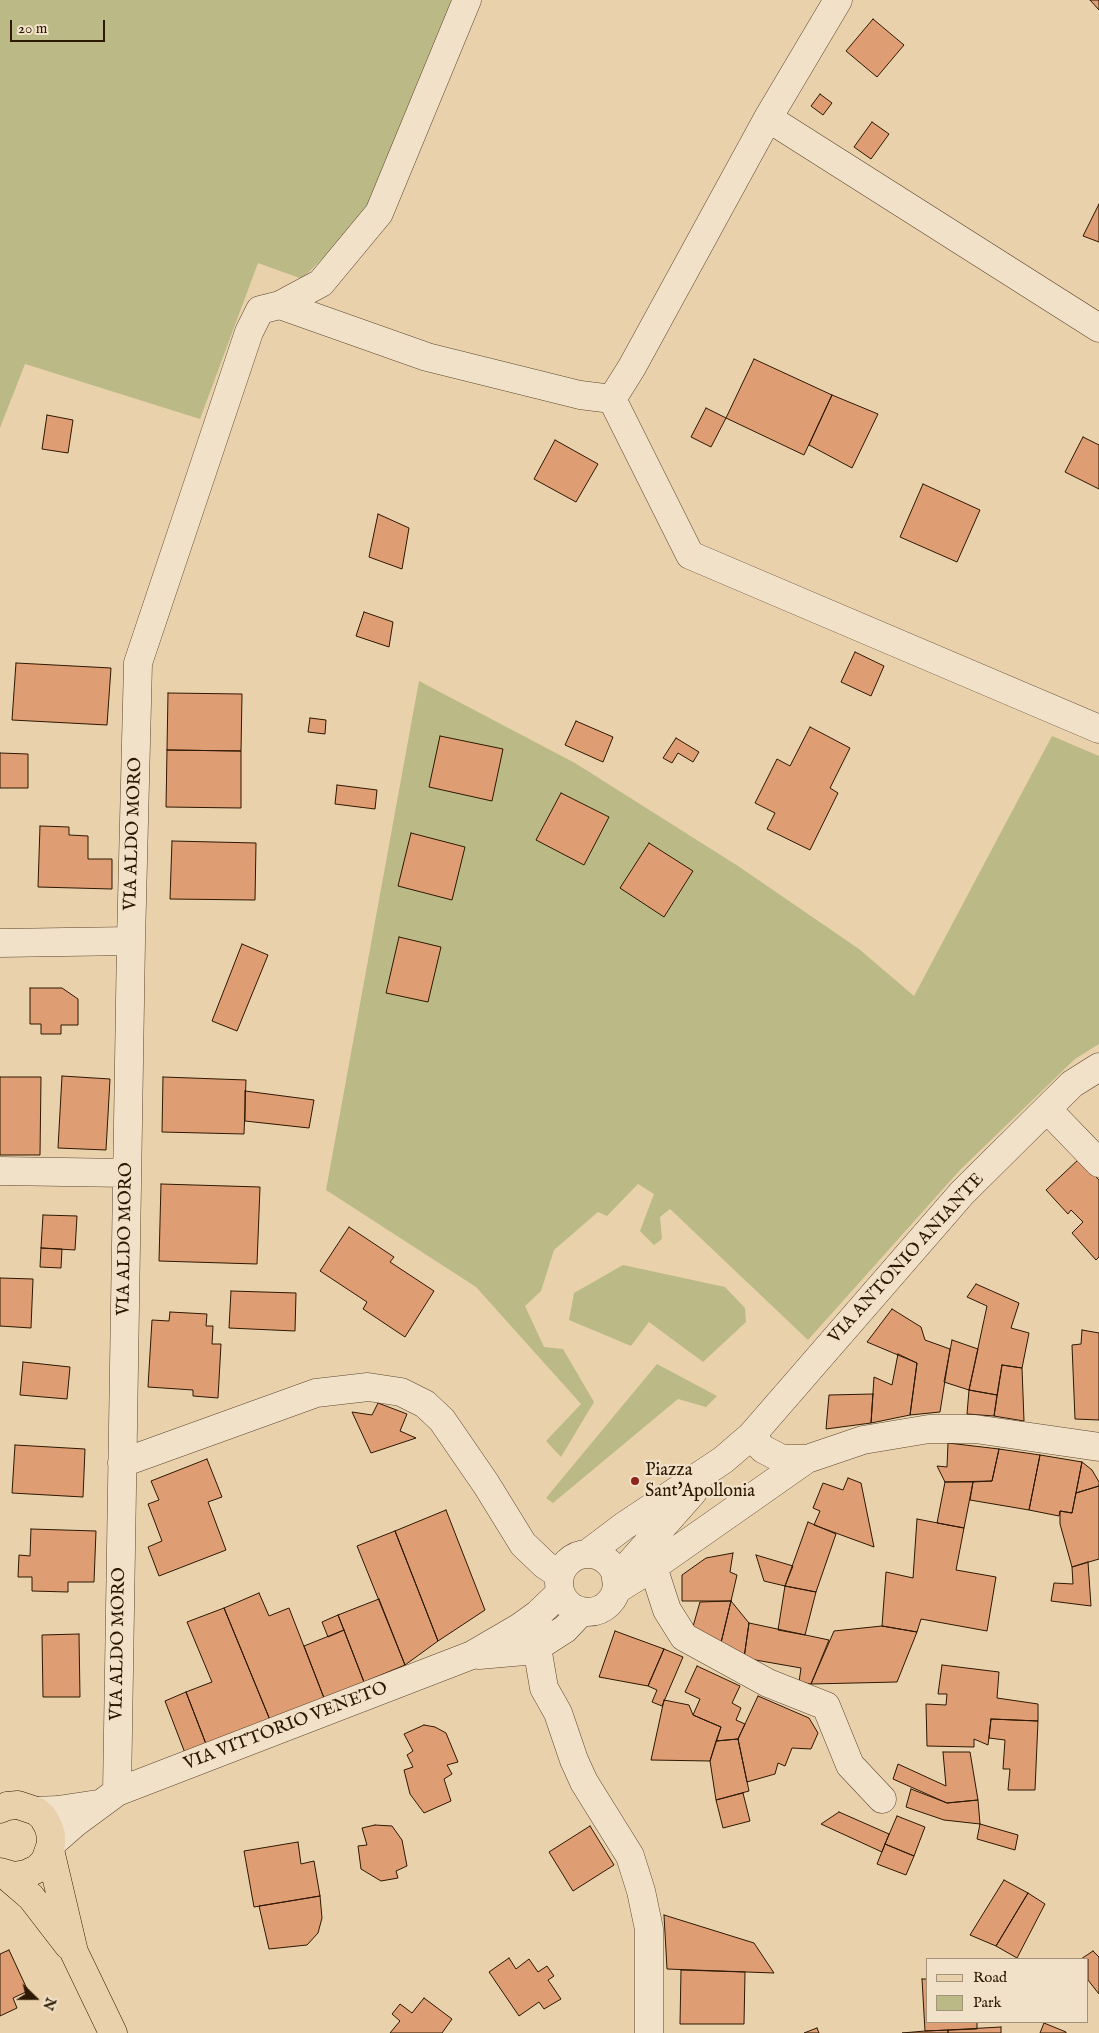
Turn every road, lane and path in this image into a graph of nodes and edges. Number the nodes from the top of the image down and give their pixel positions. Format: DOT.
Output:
graph roads {
  1 [pos="467,0"];
  2 [pos="838,0"];
  3 [pos="768,118"];
  4 [pos="280,305"];
  5 [pos="1099,328"];
  6 [pos="612,398"];
  7 [pos="1099,729"];
  8 [pos="131,941"];
  9 [pos="0,943"];
  10 [pos="1099,1067"];
  11 [pos="1047,1109"];
  12 [pos="1099,1163"];
  13 [pos="0,1171"];
  14 [pos="127,1173"];
  15 [pos="751,1436"];
  16 [pos="1099,1447"];
  17 [pos="807,1459"];
  18 [pos="723,1460"];
  19 [pos="122,1463"];
  20 [pos="587,1554"];
  21 [pos="653,1567"];
  22 [pos="560,1584"];
  23 [pos="616,1585"];
  24 [pos="538,1614"];
  25 [pos="573,1620"];
  26 [pos="537,1647"];
  27 [pos="472,1655"];
  28 [pos="558,1714"];
  29 [pos="109,1798"];
  30 [pos="882,1799"];
  31 [pos="14,1803"];
  32 [pos="51,1847"];
  33 [pos="1,1873"];
  34 [pos="74,1952"];
  35 [pos="113,2033"];
  36 [pos="649,2033"];
  1 -- 4 [label="street, VIA ALDO MORO"];
  2 -- 3 [label="street"];
  3 -- 5 [label="street"];
  3 -- 6 [label="street"];
  4 -- 6 [label="street"];
  4 -- 8 [label="street, VIA ALDO MORO"];
  6 -- 7 [label="street"];
  8 -- 9 [label="street"];
  8 -- 14 [label="street, VIA ALDO MORO"];
  10 -- 11 [label="street, VIA ANTONIO ANIANTE"];
  11 -- 12 [label="street"];
  11 -- 15 [label="street, VIA ANTONIO ANIANTE"];
  13 -- 14 [label="street"];
  14 -- 19 [label="street, VIA ALDO MORO"];
  15 -- 17 [label="street"];
  15 -- 18 [label="street, VIA ANTONIO ANIANTE"];
  16 -- 17 [label="street"];
  17 -- 21 [label="street"];
  18 -- 20 [label="street"];
  18 -- 23 [label="street"];
  19 -- 22 [label="street"];
  19 -- 29 [label="street, VIA ALDO MORO"];
  20 -- 22 [label="street"];
  20 -- 23 [label="street"];
  21 -- 23 [label="street"];
  21 -- 30 [label="street"];
  22 -- 24 [label="street"];
  22 -- 25 [label="street"];
  23 -- 25 [label="street"];
  24 -- 26 [label="street"];
  24 -- 27 [label="street"];
  25 -- 26 [label="street"];
  25 -- 28 [label="street"];
  26 -- 27 [label="street"];
  26 -- 28 [label="street"];
  27 -- 29 [label="street, VIA VITTORIO VENETO"];
  28 -- 36 [label="street"];
  29 -- 31 [label="street"];
  29 -- 32 [label="street"];
  31 -- 32 [label="main road"];
  32 -- 33 [label="main road"];
  32 -- 34 [label="main road"];
  33 -- 34 [label="main road"];
  34 -- 35 [label="main road"];
}
